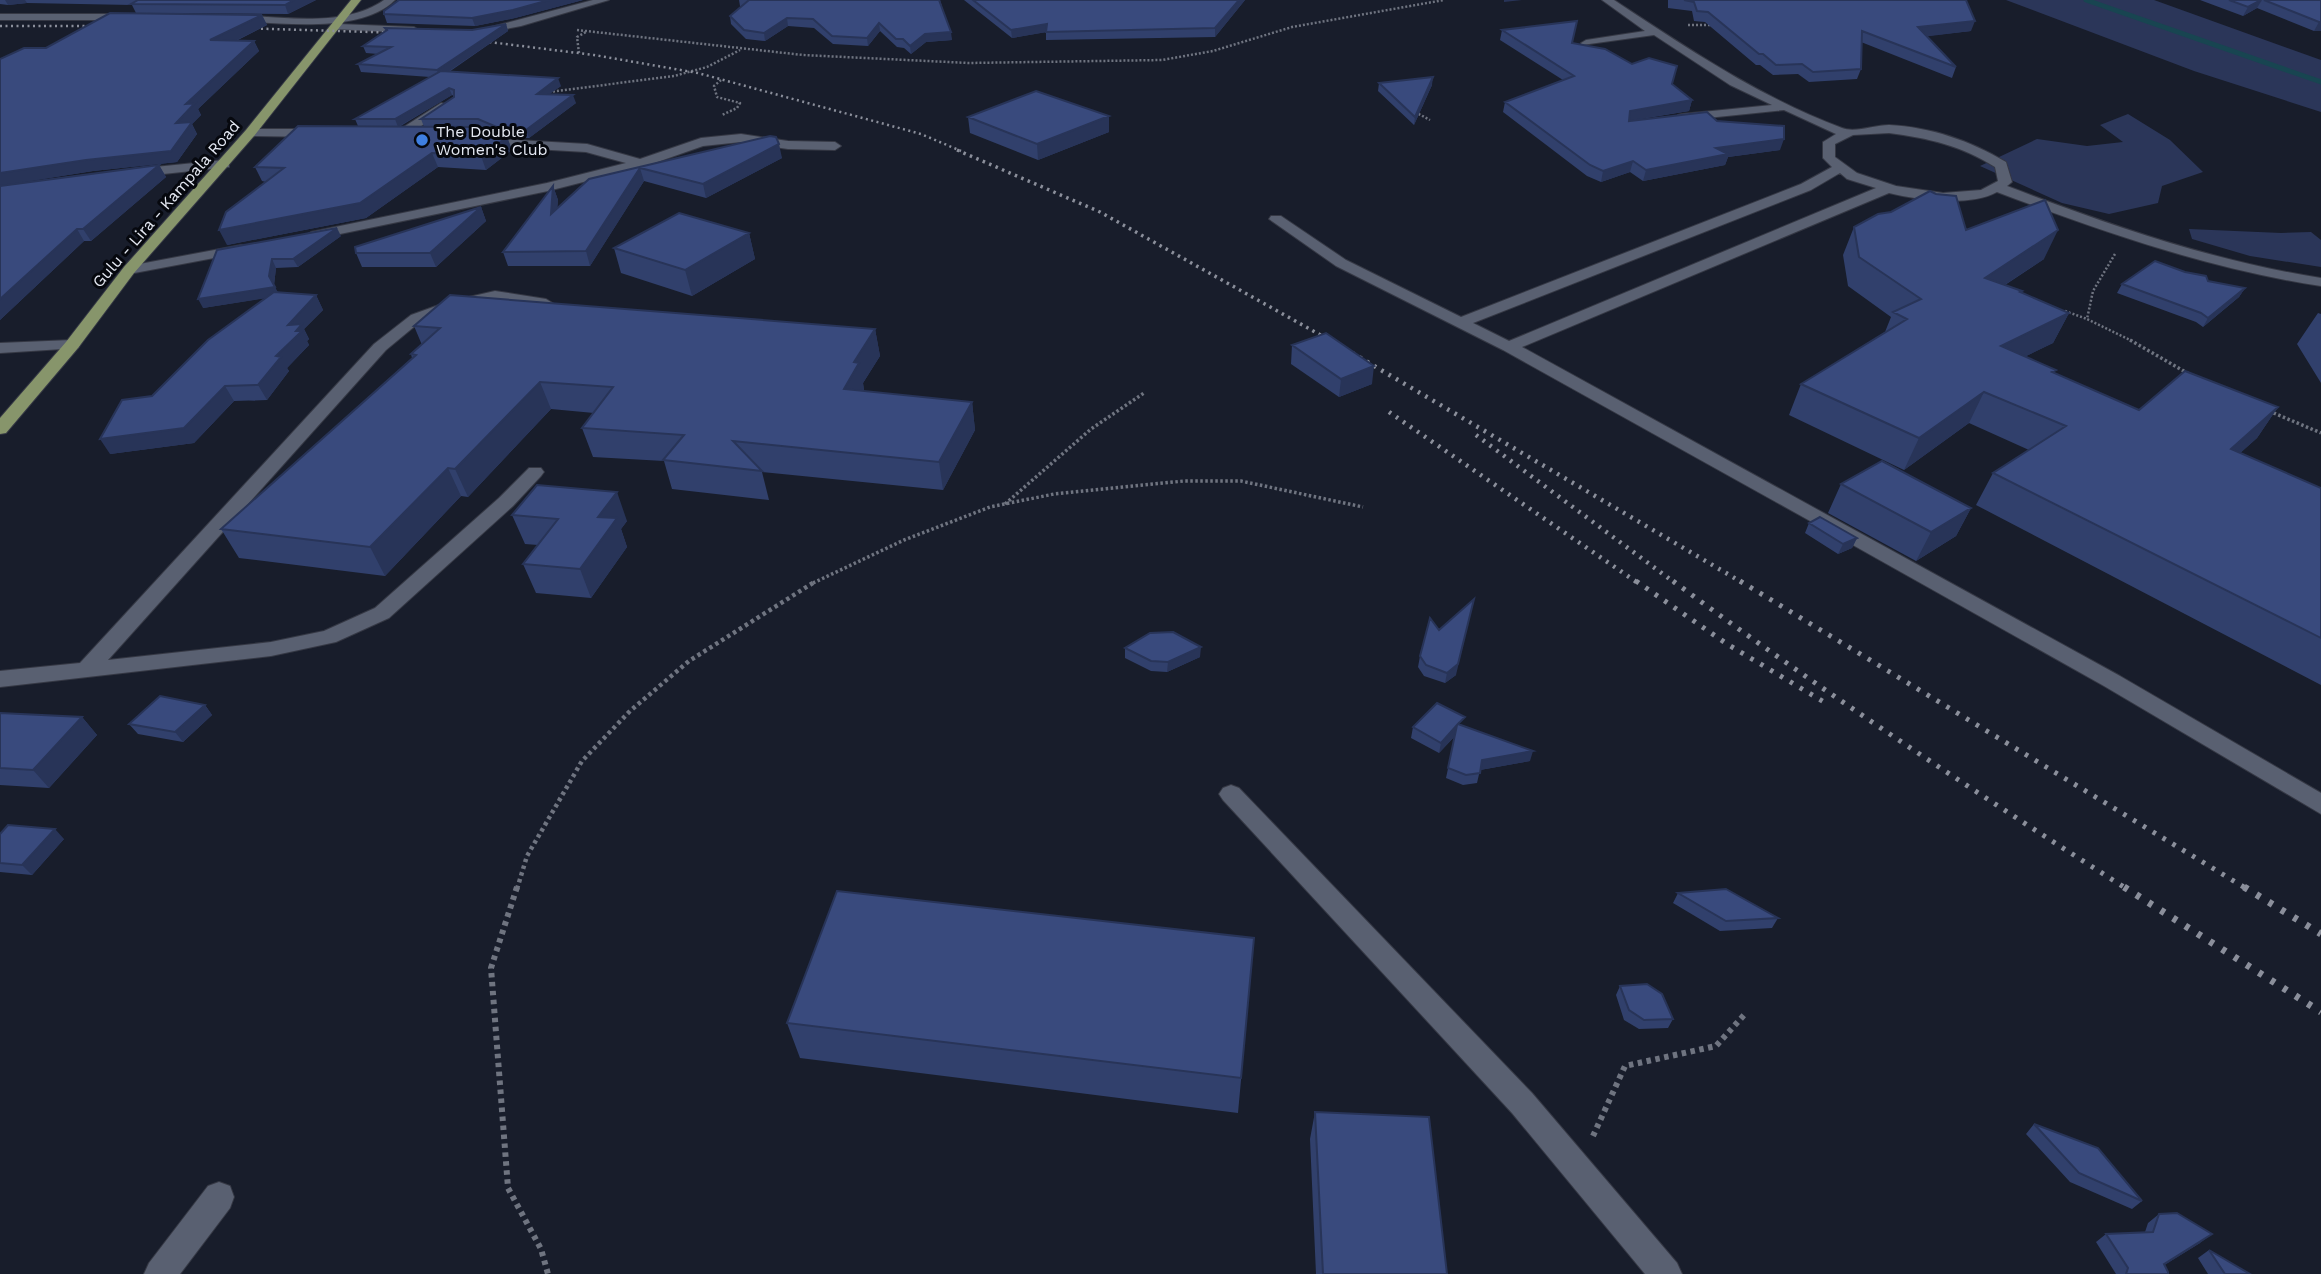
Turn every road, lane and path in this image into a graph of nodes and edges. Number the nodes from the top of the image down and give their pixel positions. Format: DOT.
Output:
graph roads {
  1 [pos="356,0"];
  2 [pos="390,0"];
  3 [pos="604,0"];
  4 [pos="1444,0"];
  5 [pos="1606,0"];
  6 [pos="115,7"];
  7 [pos="104,16"];
  8 [pos="0,17"];
  9 [pos="148,18"];
  10 [pos="220,18"];
  11 [pos="336,23"];
  12 [pos="517,24"];
  13 [pos="1725,25"];
  14 [pos="1648,27"];
  15 [pos="430,31"];
  16 [pos="466,32"];
  17 [pos="1586,43"];
  18 [pos="741,50"];
  19 [pos="542,93"];
  20 [pos="451,101"];
  21 [pos="1784,107"];
  22 [pos="1413,110"];
  23 [pos="1674,119"];
  24 [pos="1430,120"];
  25 [pos="331,132"];
  26 [pos="250,133"];
  27 [pos="429,133"];
  28 [pos="468,134"];
  29 [pos="1845,135"];
  30 [pos="835,146"];
  31 [pos="641,163"];
  32 [pos="224,164"];
  33 [pos="1841,167"];
  34 [pos="117,175"];
  35 [pos="1996,187"];
  36 [pos="1888,188"];
  37 [pos="1276,219"];
  38 [pos="303,237"];
  39 [pos="2133,237"];
  40 [pos="249,248"];
  41 [pos="129,270"];
  42 [pos="2321,282"];
  43 [pos="560,307"];
  44 [pos="2063,311"];
  45 [pos="2087,319"];
  46 [pos="1460,323"];
  47 [pos="72,345"];
  48 [pos="1508,347"];
  49 [pos="0,348"];
  50 [pos="2197,380"];
  51 [pos="1144,393"];
  52 [pos="2266,410"];
  53 [pos="0,429"];
  54 [pos="2321,433"];
  55 [pos="535,472"];
  56 [pos="1005,504"];
  57 [pos="1363,507"];
  58 [pos="87,669"];
  59 [pos="0,679"];
  60 [pos="1231,793"];
  61 [pos="2321,805"];
  62 [pos="1745,1014"];
  63 [pos="1578,1170"];
  64 [pos="219,1197"];
  65 [pos="160,1274"];
  66 [pos="548,1274"];
  67 [pos="1667,1274"];
  1 -- 11 [label="main road, Gulu - Lira - Kampala Road"];
  2 -- 11 [label="street"];
  3 -- 12 [label="street"];
  4 -- 18 [label="path"];
  5 -- 14 [label="street"];
  6 -- 7 [label="street"];
  7 -- 8 [label="street"];
  7 -- 9 [label="street"];
  10 -- 11 [label="street"];
  11 -- 15 [label="street"];
  11 -- 26 [label="main road, Gulu - Lira - Kampala Road"];
  12 -- 16 [label="street"];
  12 -- 18 [label="path"];
  13 -- 14 [label="path"];
  14 -- 17 [label="street"];
  14 -- 21 [label="street"];
  18 -- 19 [label="path"];
  20 -- 27 [label="street"];
  21 -- 23 [label="street"];
  21 -- 29 [label="street"];
  22 -- 24 [label="path"];
  25 -- 26 [label="street"];
  26 -- 32 [label="main road, Gulu - Lira - Kampala Road"];
  28 -- 31 [label="street"];
  29 -- 33 [label="street"];
  29 -- 35 [label="street"];
  30 -- 31 [label="street"];
  31 -- 38 [label="street"];
  32 -- 34 [label="street"];
  32 -- 41 [label="main road, Gulu - Lira - Kampala Road"];
  33 -- 36 [label="street"];
  33 -- 46 [label="street"];
  35 -- 36 [label="street"];
  35 -- 39 [label="street"];
  36 -- 48 [label="street"];
  37 -- 46 [label="street"];
  39 -- 42 [label="street"];
  39 -- 45 [label="path"];
  40 -- 41 [label="street"];
  41 -- 47 [label="main road, Gulu - Lira - Kampala Road"];
  43 -- 58 [label="street"];
  44 -- 45 [label="path"];
  45 -- 50 [label="path"];
  46 -- 48 [label="street"];
  47 -- 49 [label="street"];
  47 -- 53 [label="main road, Gulu - Lira - Kampala Road"];
  48 -- 61 [label="street"];
  51 -- 56 [label="path"];
  52 -- 54 [label="path"];
  55 -- 58 [label="street"];
  56 -- 57 [label="path"];
  56 -- 66 [label="path"];
  58 -- 59 [label="street"];
  60 -- 63 [label="street"];
  62 -- 63 [label="path"];
  63 -- 67 [label="street"];
  64 -- 65 [label="street"];
}
